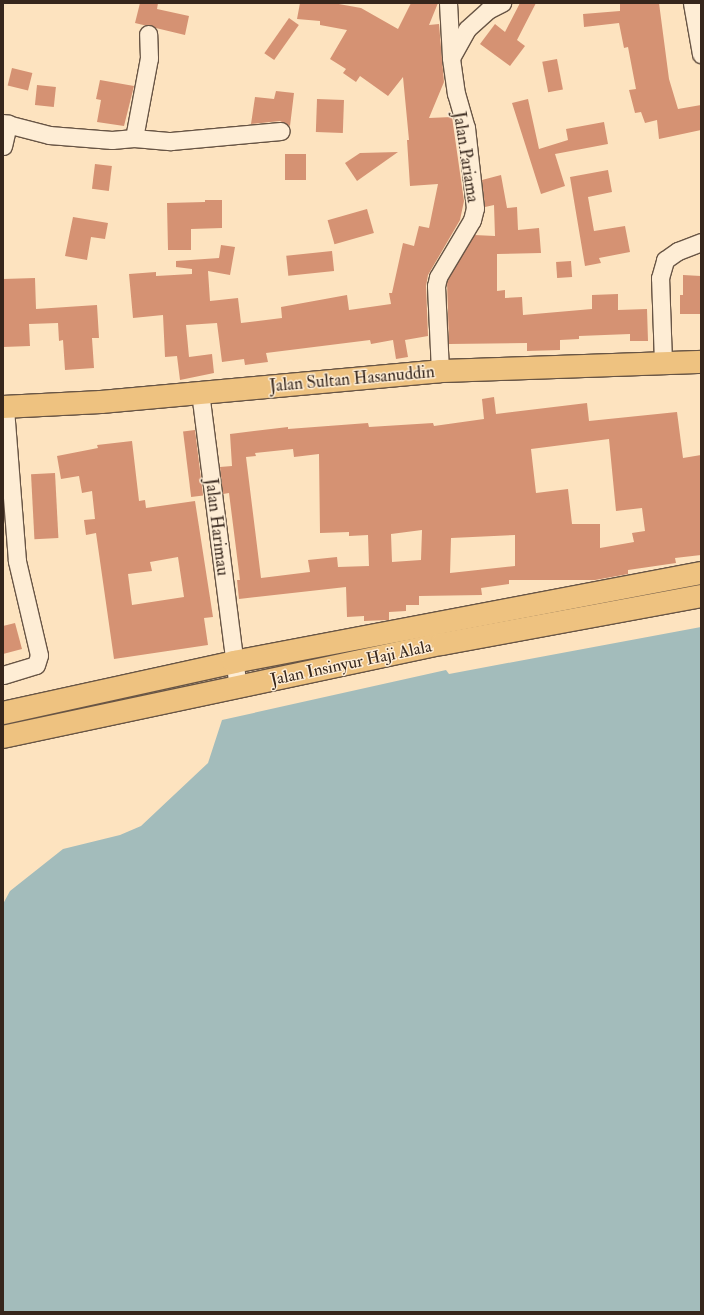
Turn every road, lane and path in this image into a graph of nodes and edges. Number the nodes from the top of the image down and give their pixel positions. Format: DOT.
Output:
graph roads {
  1 [pos="448,3"];
  2 [pos="502,3"];
  3 [pos="692,3"];
  4 [pos="148,34"];
  5 [pos="701,54"];
  6 [pos="451,58"];
  7 [pos="6,124"];
  8 [pos="281,131"];
  9 [pos="134,138"];
  10 [pos="3,146"];
  11 [pos="701,242"];
  12 [pos="663,362"];
  13 [pos="701,362"];
  14 [pos="440,371"];
  15 [pos="200,392"];
  16 [pos="4,406"];
  17 [pos="701,573"];
  18 [pos="701,596"];
  19 [pos="234,662"];
  20 [pos="3,675"];
  21 [pos="238,687"];
  22 [pos="3,713"];
  23 [pos="3,737"];
  1 -- 6 [label="street, Jalan Pariama"];
  2 -- 6 [label="street"];
  3 -- 5 [label="street"];
  4 -- 9 [label="street"];
  6 -- 14 [label="street, Jalan Pariama"];
  7 -- 9 [label="street"];
  7 -- 10 [label="street"];
  8 -- 9 [label="street"];
  11 -- 12 [label="street"];
  12 -- 13 [label="main road, Jalan Sultan Hasanuddin"];
  12 -- 14 [label="main road, Jalan Sultan Hasanuddin"];
  14 -- 15 [label="main road, Jalan Sultan Hasanuddin"];
  15 -- 16 [label="main road, Jalan Sultan Hasanuddin"];
  15 -- 19 [label="street, Jalan Harimau"];
  16 -- 20 [label="street"];
  17 -- 19 [label="main road, Jalan Insinyur Haji Alala"];
  18 -- 21 [label="main road, Jalan Insinyur Haji Alala"];
  19 -- 21 [label="street, Jalan Harimau"];
  19 -- 22 [label="main road, Jalan Insinyur Haji Alala"];
  21 -- 23 [label="main road, Jalan Insinyur Haji Alala"];
}
